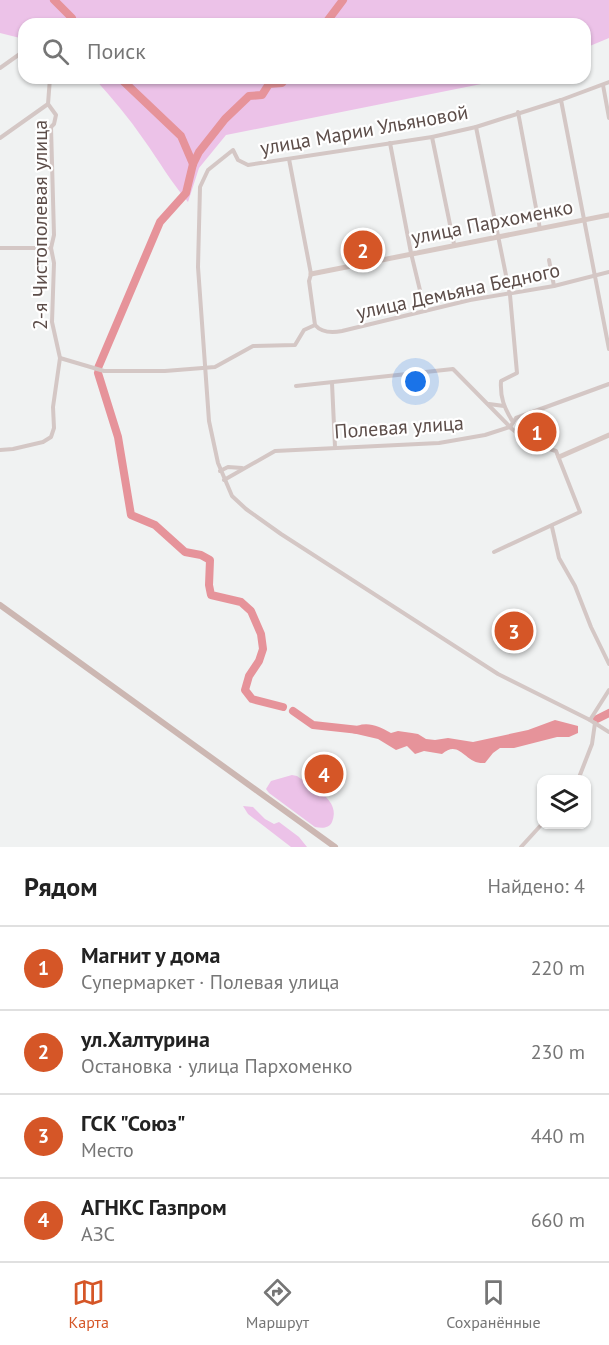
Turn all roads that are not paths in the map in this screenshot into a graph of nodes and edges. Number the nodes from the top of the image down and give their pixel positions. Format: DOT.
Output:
graph roads {
  1 [pos="18,55"];
  2 [pos="0,68"];
  3 [pos="609,82"];
  4 [pos="50,84"];
  5 [pos="603,85"];
  6 [pos="561,100"];
  7 [pos="48,104"];
  8 [pos="518,112"];
  9 [pos="609,118"];
  10 [pos="476,127"];
  11 [pos="432,136"];
  12 [pos="0,138"];
  13 [pos="390,143"];
  14 [pos="289,159"];
  15 [pos="609,215"];
  16 [pos="584,220"];
  17 [pos="540,229"];
  18 [pos="499,237"];
  19 [pos="454,244"];
  20 [pos="0,248"];
  21 [pos="51,248"];
  22 [pos="411,253"];
  23 [pos="549,260"];
  24 [pos="609,272"];
  25 [pos="311,274"];
  26 [pos="595,277"];
  27 [pos="554,286"];
  28 [pos="510,295"];
  29 [pos="425,310"];
  30 [pos="315,325"];
  31 [pos="609,349"];
  32 [pos="60,358"];
  33 [pos="206,369"];
  34 [pos="332,383"];
  35 [pos="609,384"];
  36 [pos="296,386"];
  37 [pos="488,404"];
  38 [pos="504,406"];
  39 [pos="513,422"];
  40 [pos="510,427"];
  41 [pos="609,435"];
  42 [pos="335,447"];
  43 [pos="0,450"];
  44 [pos="559,457"];
  45 [pos="243,469"];
  46 [pos="220,471"];
  47 [pos="224,480"];
  48 [pos="552,527"];
  49 [pos="494,552"];
  50 [pos="0,605"];
  51 [pos="609,664"];
  52 [pos="609,690"];
  53 [pos="592,722"];
  54 [pos="609,732"];
  55 [pos="580,775"];
  56 [pos="538,829"];
  57 [pos="335,847"];
  58 [pos="521,847"];
  1 -- 2 [label="street"];
  3 -- 5 [label="street, улица Марии Ульяновой"];
  4 -- 7 [label="street"];
  5 -- 6 [label="street, улица Марии Ульяновой"];
  5 -- 9 [label="street"];
  6 -- 8 [label="street, улица Марии Ульяновой"];
  6 -- 16 [label="street"];
  7 -- 12 [label="street"];
  7 -- 21 [label="street, 2-я Чистополевая улица"];
  8 -- 10 [label="street, улица Марии Ульяновой"];
  8 -- 17 [label="street"];
  10 -- 11 [label="street, улица Марии Ульяновой"];
  10 -- 18 [label="street"];
  11 -- 13 [label="street, улица Марии Ульяновой"];
  11 -- 19 [label="street"];
  13 -- 14 [label="street, улица Марии Ульяновой"];
  13 -- 22 [label="street"];
  14 -- 25 [label="street"];
  14 -- 33 [label="street, улица Марии Ульяновой"];
  15 -- 16 [label="street, улица Пархоменко"];
  16 -- 17 [label="street, улица Пархоменко"];
  16 -- 26 [label="street"];
  17 -- 18 [label="street, улица Пархоменко"];
  18 -- 19 [label="street, улица Пархоменко"];
  18 -- 28 [label="street"];
  19 -- 22 [label="street, улица Пархоменко"];
  20 -- 21 [label="street"];
  21 -- 32 [label="street, 2-я Чистополевая улица"];
  22 -- 25 [label="street, улица Пархоменко"];
  22 -- 29 [label="street"];
  23 -- 27 [label="street"];
  24 -- 26 [label="street, улица Демьяна Бедного"];
  25 -- 30 [label="street"];
  26 -- 27 [label="street, улица Демьяна Бедного"];
  26 -- 31 [label="street"];
  27 -- 28 [label="street, улица Демьяна Бедного"];
  28 -- 29 [label="street, улица Демьяна Бедного"];
  28 -- 38 [label="street"];
  29 -- 30 [label="street, улица Демьяна Бедного"];
  30 -- 33 [label="street"];
  32 -- 33 [label="street"];
  32 -- 43 [label="street, 2-я Чистополевая улица"];
  33 -- 46 [label="street"];
  34 -- 36 [label="street"];
  34 -- 37 [label="street"];
  34 -- 42 [label="street"];
  35 -- 39 [label="street"];
  37 -- 38 [label="street"];
  37 -- 40 [label="street"];
  38 -- 39 [label="street"];
  39 -- 40 [label="street"];
  40 -- 42 [label="street, Полевая улица"];
  40 -- 44 [label="street"];
  41 -- 44 [label="street"];
  42 -- 45 [label="street, Полевая улица"];
  44 -- 48 [label="street"];
  45 -- 46 [label="street"];
  45 -- 47 [label="street, Полевая улица"];
  46 -- 47 [label="street"];
  47 -- 53 [label="street"];
  48 -- 49 [label="street"];
  48 -- 51 [label="street"];
  50 -- 57 [label="main road"];
  52 -- 53 [label="street"];
  53 -- 54 [label="street"];
  53 -- 55 [label="street"];
  56 -- 58 [label="street"];
}
